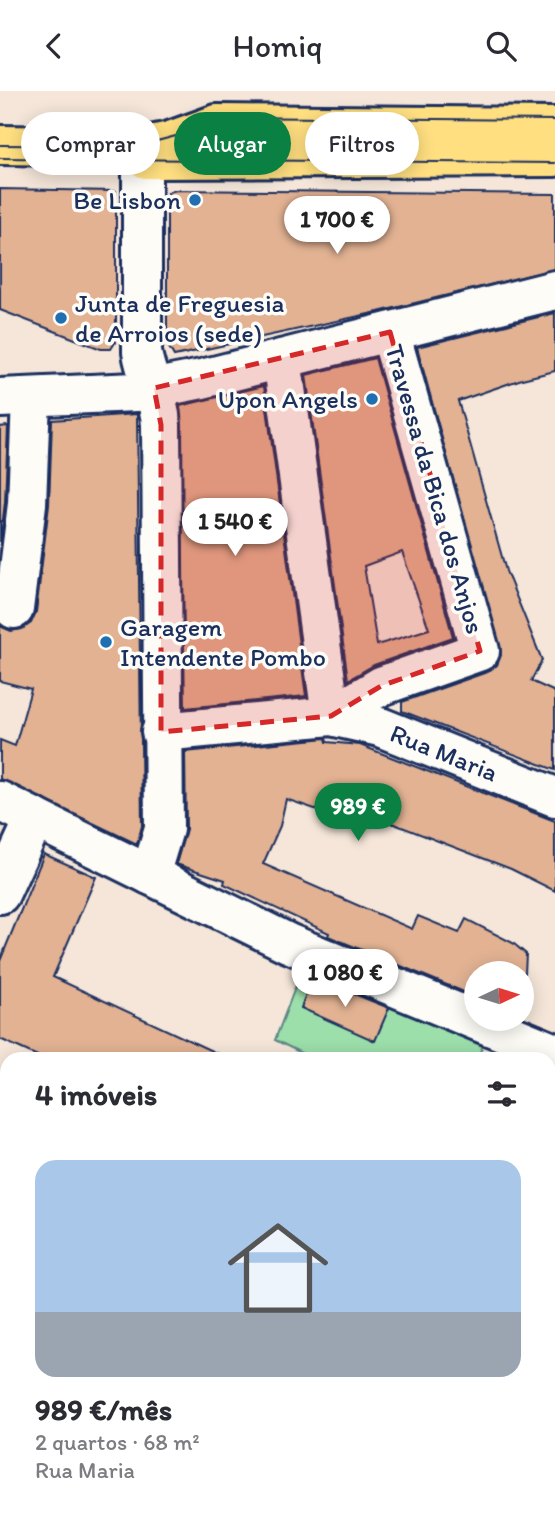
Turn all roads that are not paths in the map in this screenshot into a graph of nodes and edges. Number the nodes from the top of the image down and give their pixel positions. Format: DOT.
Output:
graph roads {
  1 [pos="555,127"];
  2 [pos="0,145"];
  3 [pos="555,156"];
  4 [pos="0,158"];
  5 [pos="21,158"];
  6 [pos="160,159"];
  7 [pos="142,175"];
  8 [pos="555,290"];
  9 [pos="390,332"];
  10 [pos="282,359"];
  11 [pos="154,388"];
  12 [pos="16,398"];
  13 [pos="14,609"];
  14 [pos="331,716"];
  15 [pos="161,732"];
  16 [pos="555,797"];
  17 [pos="0,801"];
  18 [pos="35,818"];
  19 [pos="150,876"];
  20 [pos="0,894"];
  21 [pos="553,1052"];
  1 -- 2 [label="main road"];
  3 -- 6 [label="main road"];
  4 -- 5 [label="main road"];
  7 -- 11 [label="street"];
  8 -- 9 [label="street"];
  9 -- 10 [label="street"];
  9 -- 14 [label="street, Travessa da Bica dos Anjos"];
  10 -- 11 [label="street"];
  10 -- 14 [label="street"];
  11 -- 12 [label="street"];
  11 -- 15 [label="street"];
  12 -- 13 [label="street"];
  14 -- 15 [label="street"];
  14 -- 16 [label="street, Rua Maria"];
  15 -- 19 [label="street"];
  17 -- 18 [label="street"];
  18 -- 19 [label="street"];
  18 -- 20 [label="street"];
  19 -- 21 [label="street"];
}
